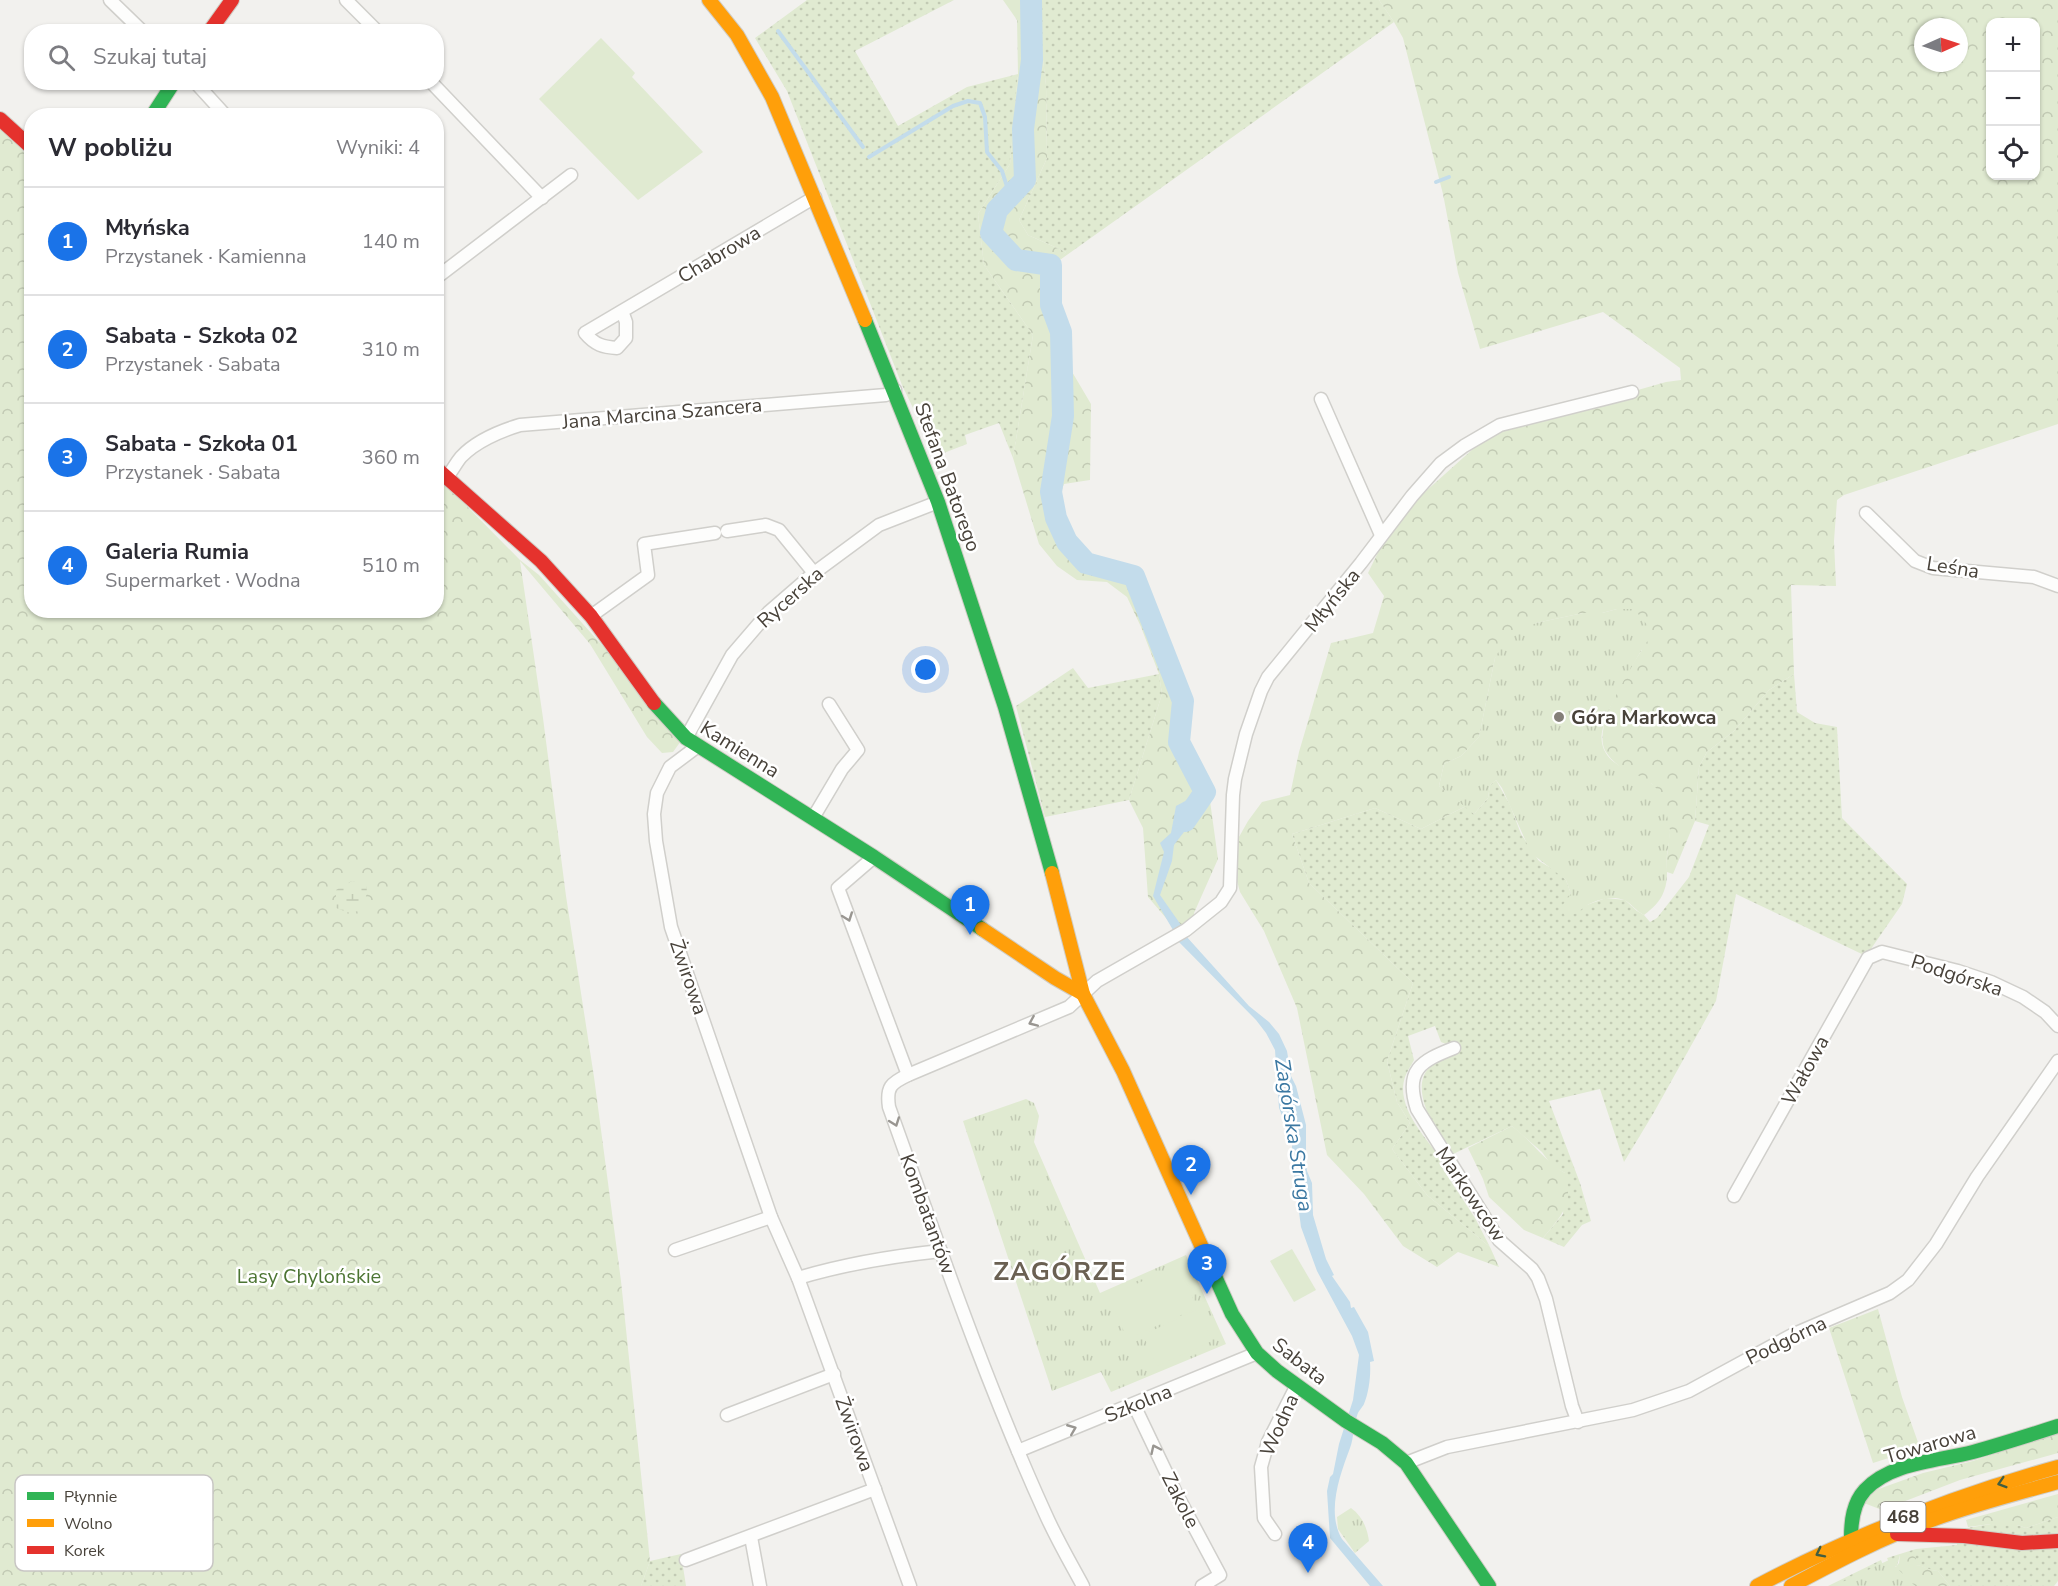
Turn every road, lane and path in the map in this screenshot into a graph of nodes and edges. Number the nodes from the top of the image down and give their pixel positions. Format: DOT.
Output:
graph roads {
  1 [pos="110,0"];
  2 [pos="232,0"];
  3 [pos="709,0"];
  4 [pos="353,2"];
  5 [pos="134,24"];
  6 [pos="215,24"];
  7 [pos="371,24"];
  8 [pos="169,90"];
  9 [pos="202,90"];
  10 [pos="439,90"];
  11 [pos="157,108"];
  12 [pos="219,108"];
  13 [pos="0,119"];
  14 [pos="24,141"];
  15 [pos="571,175"];
  16 [pos="815,197"];
  17 [pos="542,198"];
  18 [pos="444,272"];
  19 [pos="622,311"];
  20 [pos="896,390"];
  21 [pos="1632,393"];
  22 [pos="1321,399"];
  23 [pos="444,470"];
  24 [pos="444,474"];
  25 [pos="938,502"];
  26 [pos="1866,513"];
  27 [pos="1382,535"];
  28 [pos="814,573"];
  29 [pos="2058,586"];
  30 [pos="591,616"];
  31 [pos="829,704"];
  32 [pos="692,742"];
  33 [pos="813,818"];
  34 [pos="874,857"];
  35 [pos="1882,952"];
  36 [pos="1083,994"];
  37 [pos="2058,1026"];
  38 [pos="1454,1048"];
  39 [pos="2058,1061"];
  40 [pos="908,1075"];
  41 [pos="1734,1196"];
  42 [pos="771,1217"];
  43 [pos="675,1250"];
  44 [pos="941,1251"];
  45 [pos="798,1278"];
  46 [pos="1257,1353"];
  47 [pos="834,1374"];
  48 [pos="1297,1385"];
  49 [pos="1134,1405"];
  50 [pos="727,1415"];
  51 [pos="1578,1422"];
  52 [pos="2058,1426"];
  53 [pos="1018,1451"];
  54 [pos="1406,1463"];
  55 [pos="2058,1467"];
  56 [pos="2058,1482"];
  57 [pos="875,1489"];
  58 [pos="1275,1534"];
  59 [pos="1897,1534"];
  60 [pos="751,1537"];
  61 [pos="1851,1538"];
  62 [pos="2058,1541"];
  63 [pos="686,1560"];
  64 [pos="759,1586"];
  65 [pos="910,1586"];
  66 [pos="1083,1586"];
  67 [pos="1202,1586"];
  68 [pos="1489,1586"];
  69 [pos="1757,1586"];
  70 [pos="1791,1586"];
  1 -- 5 [label="street"];
  2 -- 6 [label="street"];
  3 -- 16 [label="street, Stefana Batorego"];
  4 -- 7 [label="street"];
  8 -- 11 [label="street"];
  9 -- 12 [label="street"];
  10 -- 17 [label="street"];
  13 -- 14 [label="street"];
  15 -- 17 [label="street"];
  16 -- 19 [label="street, Chabrowa"];
  16 -- 20 [label="street, Stefana Batorego"];
  17 -- 18 [label="street"];
  20 -- 23 [label="street, Jana Marcina Szancera"];
  20 -- 25 [label="street, Stefana Batorego"];
  21 -- 27 [label="street, Młyńska"];
  22 -- 27 [label="street"];
  24 -- 30 [label="street, Kamienna"];
  25 -- 28 [label="street, Rycerska"];
  25 -- 36 [label="street, Stefana Batorego"];
  26 -- 29 [label="street, Leśna"];
  27 -- 36 [label="street, Młyńska"];
  28 -- 30 [label="street"];
  28 -- 32 [label="street, Rycerska"];
  30 -- 32 [label="street, Kamienna"];
  31 -- 33 [label="street"];
  32 -- 33 [label="street, Kamienna"];
  32 -- 42 [label="street, Żwirowa"];
  33 -- 34 [label="street, Kamienna"];
  34 -- 36 [label="street, Kamienna"];
  34 -- 40 [label="street, one-way"];
  35 -- 37 [label="street, Podgórska"];
  35 -- 41 [label="street, Wałowa"];
  36 -- 40 [label="street, Młyńska, one-way"];
  36 -- 46 [label="street, Sabata"];
  38 -- 51 [label="street, Markowców"];
  39 -- 51 [label="street, Podgórna"];
  40 -- 44 [label="street, Kombatantów, one-way"];
  42 -- 43 [label="street"];
  42 -- 45 [label="street, Żwirowa"];
  44 -- 45 [label="street"];
  44 -- 53 [label="street, Kombatantów"];
  45 -- 47 [label="street, Żwirowa"];
  46 -- 48 [label="street, Sabata"];
  46 -- 49 [label="street, Szkolna"];
  47 -- 50 [label="street"];
  47 -- 57 [label="street, Żwirowa"];
  48 -- 54 [label="street, Sabata"];
  48 -- 58 [label="street, Wodna"];
  53 -- 49 [label="street, Szkolna, one-way"];
  67 -- 49 [label="street, Zakole, one-way"];
  51 -- 54 [label="street, Podgórna"];
  52 -- 61 [label="street, Towarowa"];
  53 -- 66 [label="street, Kombatantów"];
  54 -- 68 [label="street, Sabata"];
  55 -- 61 [label="street, 468, one-way"];
  56 -- 59 [label="street, 468"];
  57 -- 60 [label="street"];
  57 -- 65 [label="street, Żwirowa"];
  59 -- 62 [label="street"];
  59 -- 70 [label="street, 468"];
  60 -- 63 [label="street"];
  60 -- 64 [label="street"];
  61 -- 69 [label="street, 468, one-way"];
}
